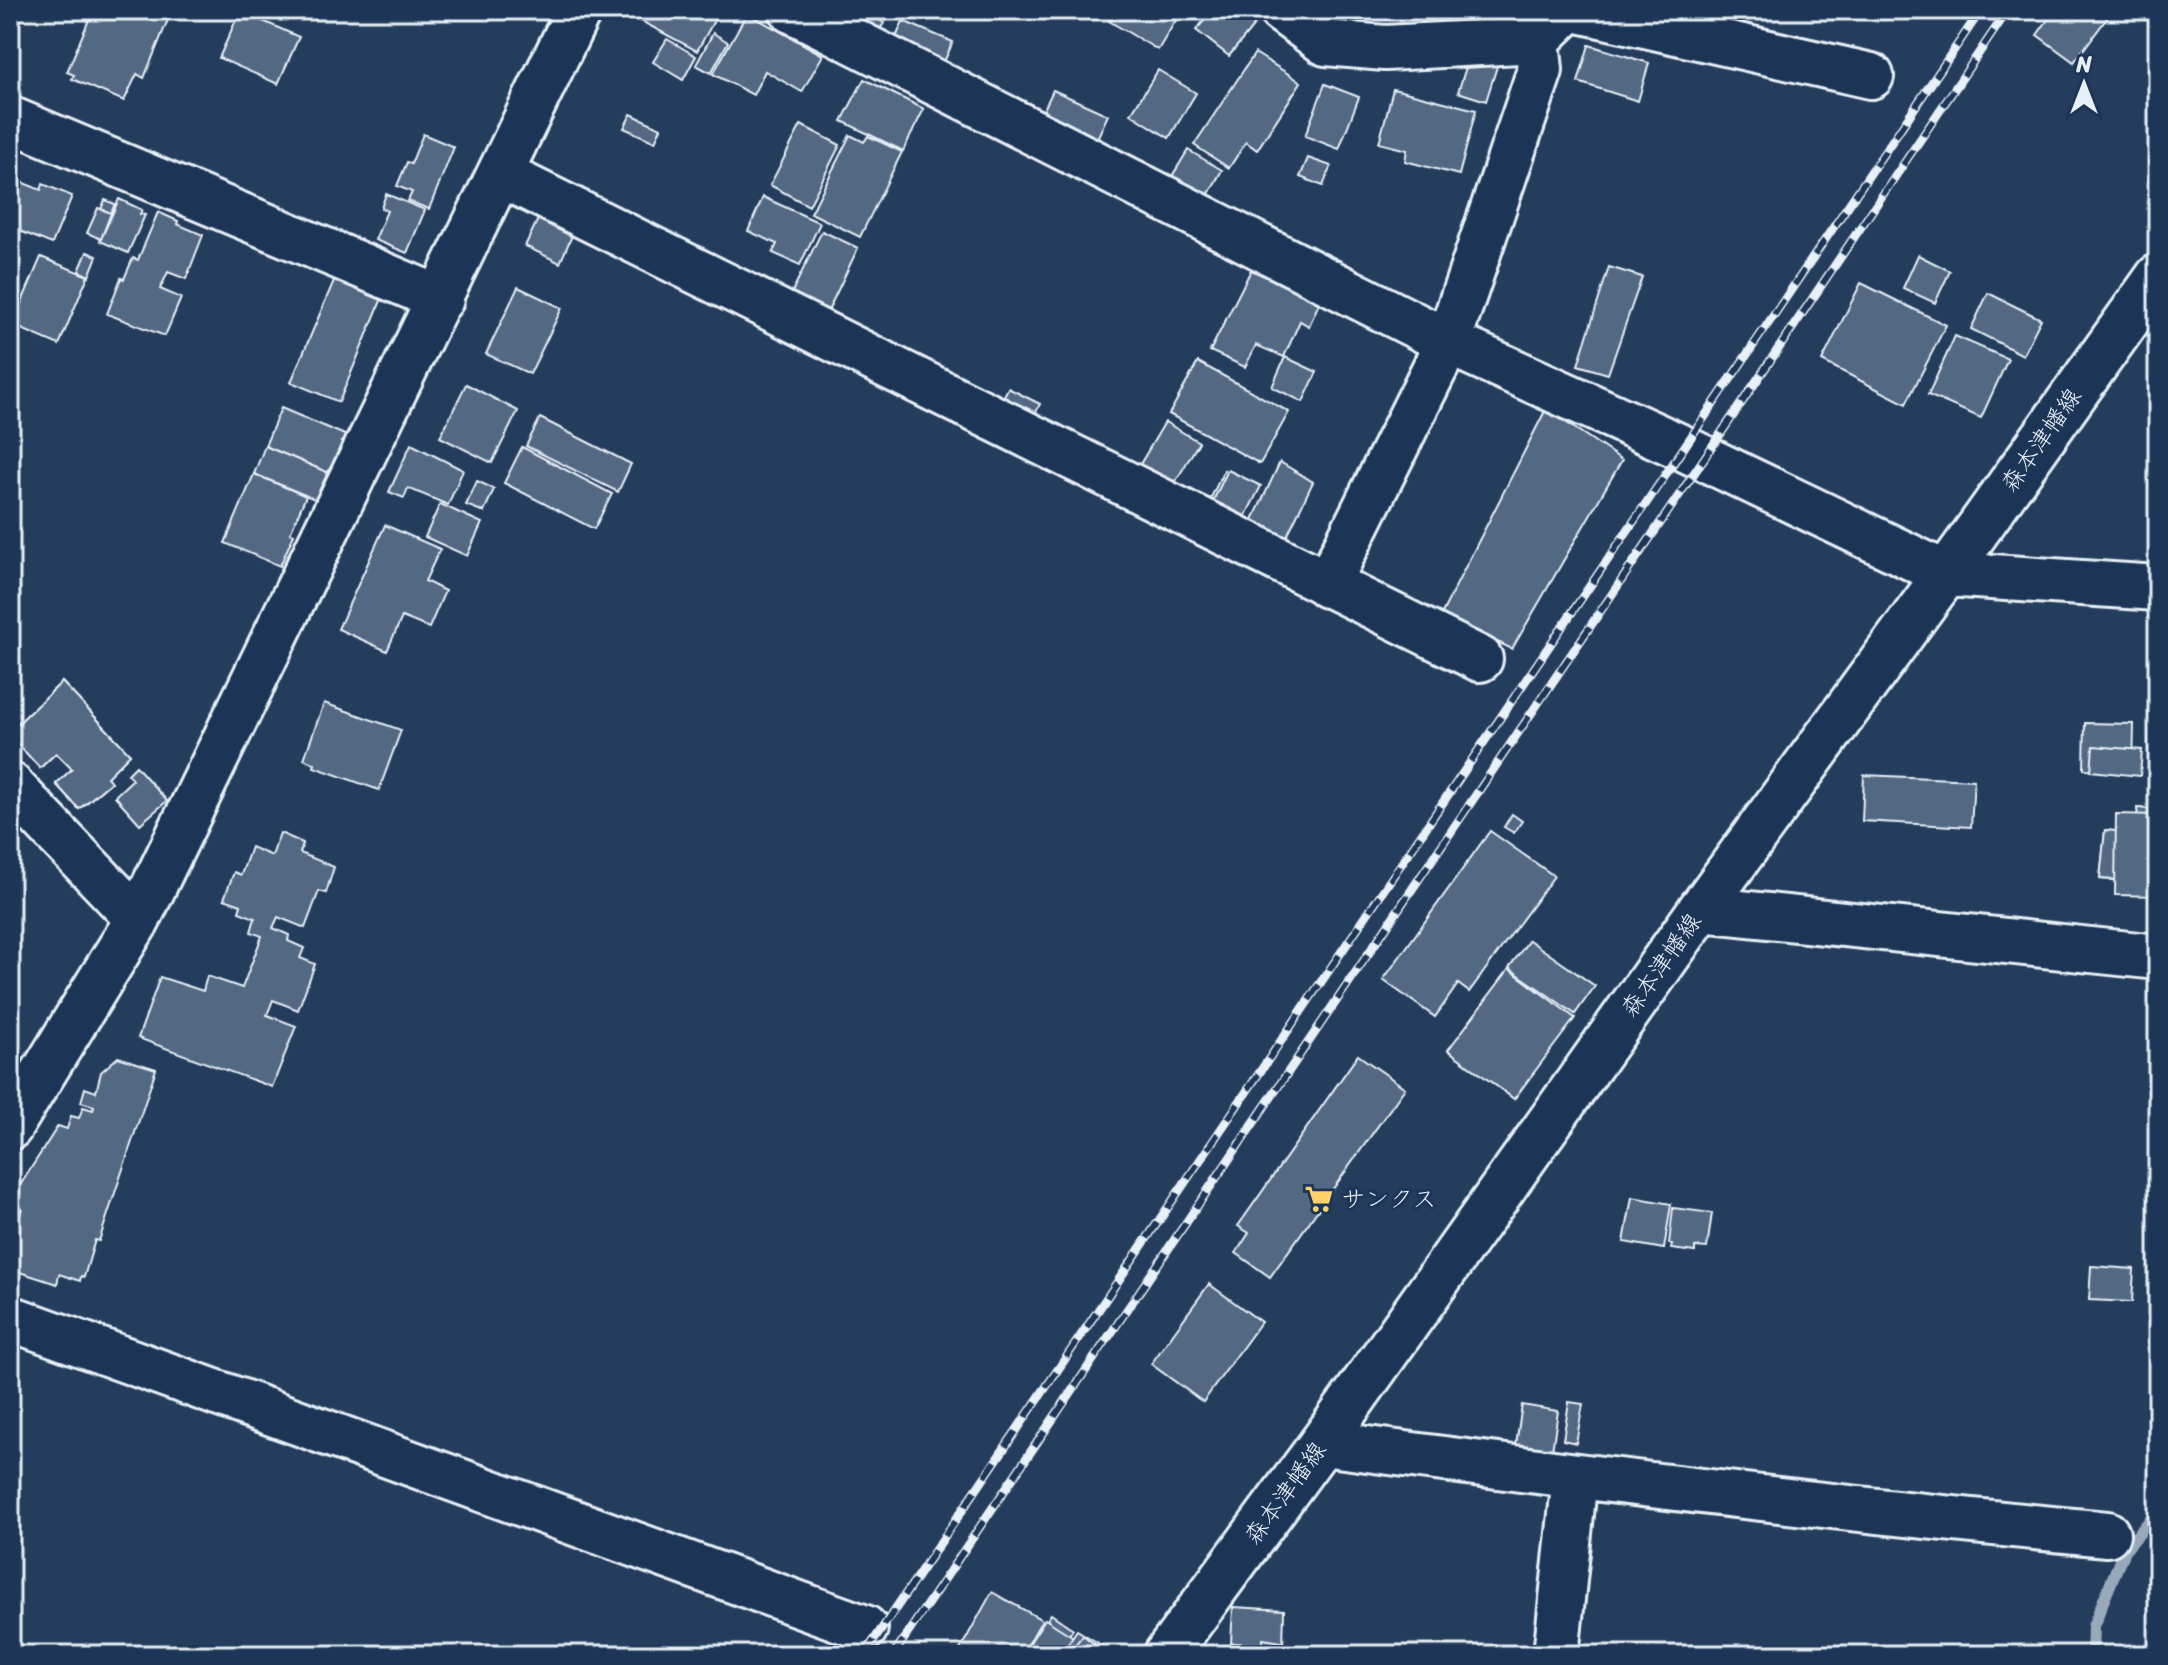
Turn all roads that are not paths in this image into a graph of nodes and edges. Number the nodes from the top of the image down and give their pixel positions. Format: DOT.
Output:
graph roads {
  1 [pos="579,10"];
  2 [pos="792,10"];
  3 [pos="1281,10"];
  4 [pos="1568,10"];
  5 [pos="1579,10"];
  6 [pos="1537,40"];
  7 [pos="1871,76"];
  8 [pos="10,119"];
  9 [pos="500,174"];
  10 [pos="2158,277"];
  11 [pos="441,299"];
  12 [pos="1448,342"];
  13 [pos="1946,574"];
  14 [pos="1327,585"];
  15 [pos="2158,588"];
  16 [pos="1480,659"];
  17 [pos="10,785"];
  18 [pos="1701,909"];
  19 [pos="138,919"];
  20 [pos="2158,957"];
  21 [pos="10,1127"];
  22 [pos="10,1318"];
  23 [pos="1322,1443"];
  24 [pos="1575,1477"];
  25 [pos="2107,1534"];
  26 [pos="865,1628"];
  27 [pos="1166,1655"];
  28 [pos="1556,1655"];
  1 -- 9 [label="street"];
  2 -- 12 [label="street"];
  3 -- 6 [label="street"];
  4 -- 6 [label="street"];
  5 -- 7 [label="street"];
  6 -- 12 [label="street"];
  8 -- 11 [label="street"];
  9 -- 11 [label="street"];
  9 -- 14 [label="street"];
  10 -- 13 [label="street, 森本津幡線"];
  11 -- 19 [label="street"];
  12 -- 13 [label="street"];
  12 -- 14 [label="street"];
  13 -- 15 [label="street"];
  13 -- 18 [label="street, 森本津幡線"];
  14 -- 16 [label="street"];
  17 -- 19 [label="street"];
  18 -- 20 [label="street"];
  18 -- 23 [label="street, 森本津幡線"];
  19 -- 21 [label="street"];
  22 -- 26 [label="street"];
  23 -- 24 [label="street"];
  23 -- 27 [label="street, 森本津幡線"];
  24 -- 25 [label="street"];
  24 -- 28 [label="street"];
}
